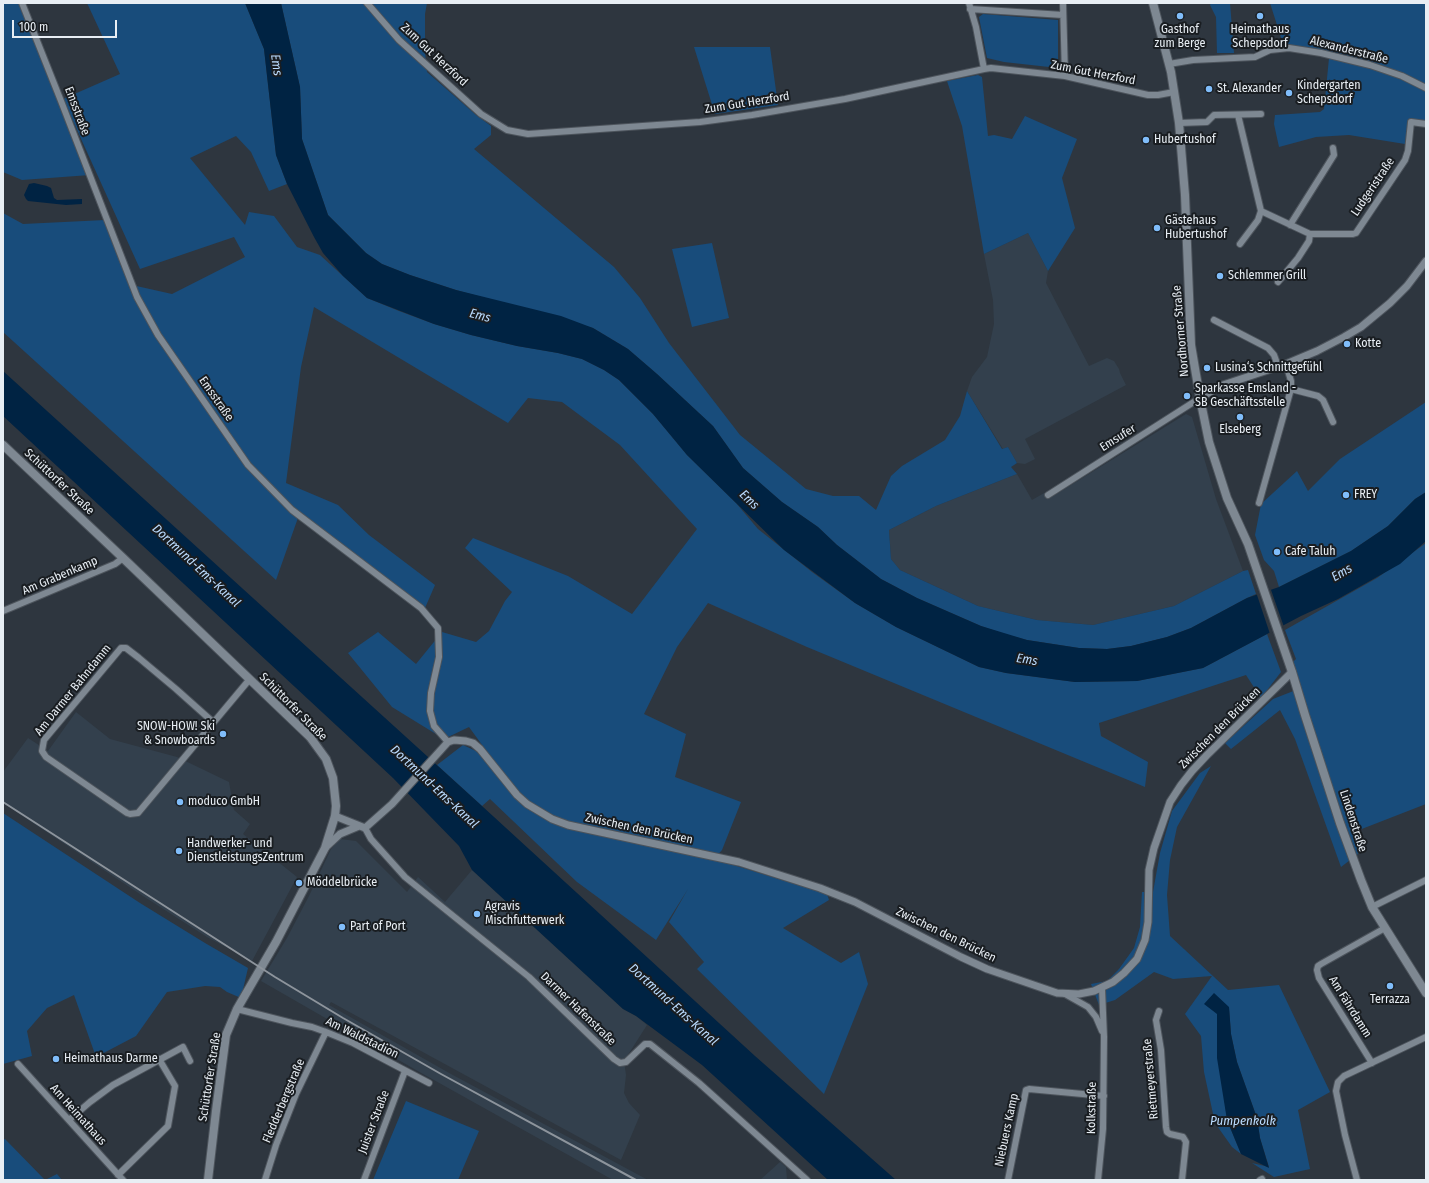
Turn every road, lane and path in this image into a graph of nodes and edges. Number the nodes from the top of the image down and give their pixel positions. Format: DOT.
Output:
graph roads {
  1 [pos="22,3"];
  2 [pos="367,3"];
  3 [pos="1063,3"];
  4 [pos="1153,3"];
  5 [pos="969,6"];
  6 [pos="1063,16"];
  7 [pos="1169,64"];
  8 [pos="984,69"];
  9 [pos="1065,76"];
  10 [pos="1426,88"];
  11 [pos="1174,92"];
  12 [pos="1261,114"];
  13 [pos="1238,115"];
  14 [pos="1179,123"];
  15 [pos="1426,124"];
  16 [pos="1333,148"];
  17 [pos="1261,211"];
  18 [pos="1290,225"];
  19 [pos="1310,234"];
  20 [pos="1240,244"];
  21 [pos="1426,261"];
  22 [pos="1278,282"];
  23 [pos="1214,320"];
  24 [pos="1286,364"];
  25 [pos="1278,366"];
  26 [pos="1291,389"];
  27 [pos="1200,398"];
  28 [pos="1333,422"];
  29 [pos="3,445"];
  30 [pos="1048,495"];
  31 [pos="1259,503"];
  32 [pos="123,558"];
  33 [pos="3,611"];
  34 [pos="1283,646"];
  35 [pos="1292,672"];
  36 [pos="249,680"];
  37 [pos="213,722"];
  38 [pos="448,742"];
  39 [pos="335,816"];
  40 [pos="362,827"];
  41 [pos="325,848"];
  42 [pos="1426,880"];
  43 [pos="1372,907"];
  44 [pos="1385,928"];
  45 [pos="1102,988"];
  46 [pos="1426,993"];
  47 [pos="1065,994"];
  48 [pos="237,1009"];
  49 [pos="1159,1011"];
  50 [pos="326,1032"];
  51 [pos="1104,1037"];
  52 [pos="1426,1037"];
  53 [pos="159,1059"];
  54 [pos="190,1061"];
  55 [pos="1372,1063"];
  56 [pos="18,1064"];
  57 [pos="405,1071"];
  58 [pos="429,1083"];
  59 [pos="1104,1096"];
  60 [pos="69,1120"];
  61 [pos="118,1174"];
  62 [pos="123,1180"];
  63 [pos="208,1180"];
  64 [pos="265,1180"];
  65 [pos="364,1180"];
  66 [pos="807,1180"];
  67 [pos="1008,1180"];
  68 [pos="1098,1180"];
  69 [pos="1182,1180"];
  70 [pos="1357,1180"];
  1 -- 38 [label="street, Emsstraße"];
  2 -- 8 [label="street, Zum Gut Herzford"];
  3 -- 6 [label="street"];
  4 -- 7 [label="main road, Nordhorner Straße"];
  5 -- 6 [label="street"];
  5 -- 8 [label="street"];
  6 -- 9 [label="street"];
  7 -- 10 [label="street, Alexanderstraße"];
  7 -- 11 [label="main road, Nordhorner Straße"];
  8 -- 9 [label="street, Zum Gut Herzford"];
  9 -- 11 [label="street, Zum Gut Herzford"];
  11 -- 14 [label="main road, Nordhorner Straße"];
  12 -- 13 [label="street"];
  13 -- 14 [label="street"];
  13 -- 17 [label="street"];
  14 -- 27 [label="main road, Nordhorner Straße"];
  15 -- 19 [label="street, Ludgeristraße"];
  16 -- 18 [label="street"];
  17 -- 18 [label="street, Ludgeristraße"];
  17 -- 20 [label="street"];
  18 -- 19 [label="street, Ludgeristraße"];
  19 -- 22 [label="street"];
  21 -- 24 [label="street"];
  23 -- 25 [label="street"];
  24 -- 25 [label="street"];
  24 -- 26 [label="street"];
  25 -- 27 [label="street"];
  26 -- 28 [label="street"];
  26 -- 31 [label="street"];
  27 -- 30 [label="street, Emsufer"];
  27 -- 34 [label="main road, Nordhorner Straße"];
  29 -- 32 [label="main road, Schüttorfer Straße"];
  32 -- 33 [label="street, Am Grabenkamp"];
  32 -- 36 [label="main road, Schüttorfer Straße"];
  34 -- 35 [label="main road, Lindenstraße"];
  35 -- 43 [label="main road, Lindenstraße"];
  35 -- 45 [label="street, Zwischen den Brücken"];
  36 -- 37 [label="street, Am Darmer Bahndamm"];
  36 -- 39 [label="main road, Schüttorfer Straße"];
  37 -- 37 [label="street, Am Darmer Bahndamm"];
  38 -- 40 [label="street"];
  38 -- 47 [label="street, Zwischen den Brücken"];
  39 -- 40 [label="street"];
  39 -- 41 [label="main road, Schüttorfer Straße"];
  40 -- 41 [label="street"];
  40 -- 66 [label="street, Darmer Hafenstraße"];
  41 -- 48 [label="main road, Schüttorfer Straße"];
  42 -- 43 [label="street"];
  43 -- 44 [label="main road, Lindenstraße"];
  44 -- 46 [label="main road, Lindenstraße"];
  44 -- 55 [label="street, Am Fährdamm"];
  45 -- 47 [label="street, Zwischen den Brücken"];
  45 -- 51 [label="street, Kolkstraße"];
  47 -- 51 [label="street, Kolkstraße"];
  48 -- 50 [label="street, Am Waldstadion"];
  48 -- 63 [label="main road, Schüttorfer Straße"];
  49 -- 69 [label="street, Rietmeyerstraße"];
  50 -- 57 [label="street, Am Waldstadion"];
  50 -- 64 [label="street, Fledderbergstraße"];
  51 -- 59 [label="street, Kolkstraße"];
  52 -- 55 [label="street"];
  53 -- 54 [label="street"];
  53 -- 60 [label="street"];
  53 -- 61 [label="street"];
  55 -- 70 [label="street"];
  56 -- 60 [label="street, Am Heimathaus"];
  57 -- 58 [label="street, Am Waldstadion"];
  57 -- 65 [label="street, Juister Straße"];
  59 -- 67 [label="street, Niebuers Kamp"];
  59 -- 68 [label="street, Kolkstraße"];
  60 -- 61 [label="street, Am Heimathaus"];
  61 -- 62 [label="street, Am Heimathaus"];
}
